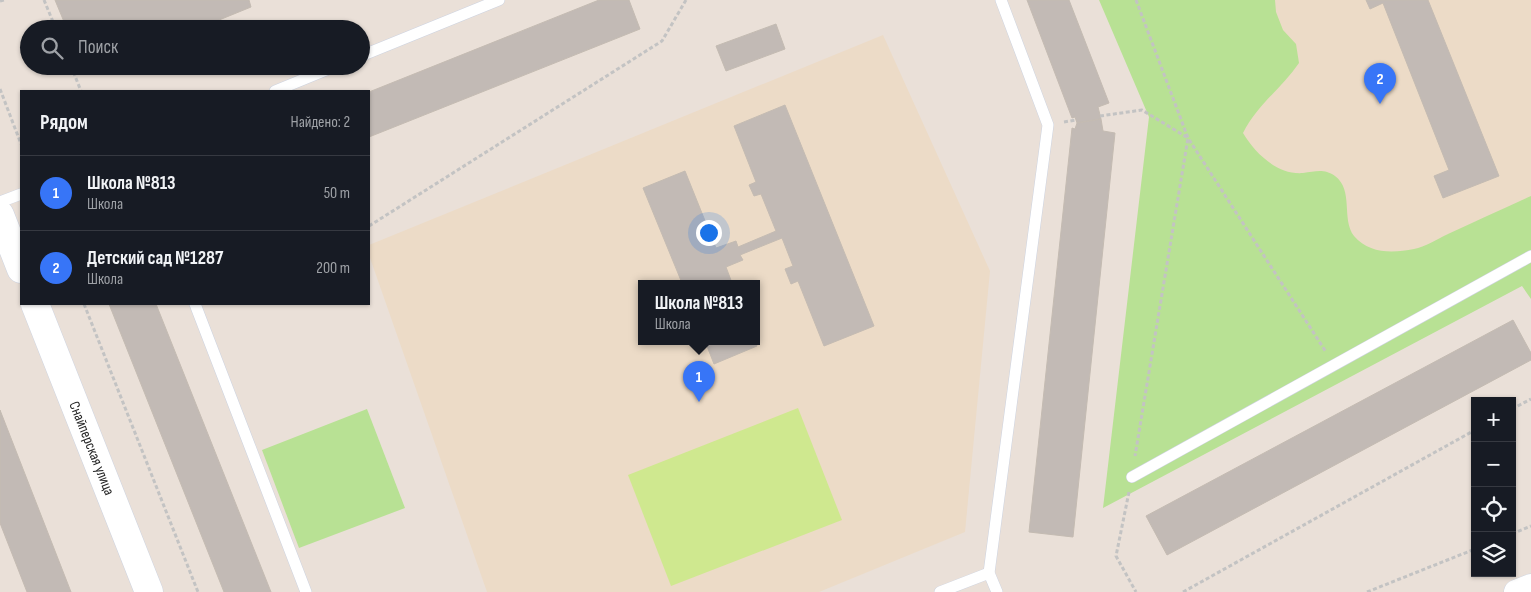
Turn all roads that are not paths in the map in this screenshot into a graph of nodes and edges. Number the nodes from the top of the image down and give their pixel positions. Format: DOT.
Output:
graph roads {
  1 [pos="499,0"];
  2 [pos="1001,0"];
  3 [pos="370,52"];
  4 [pos="314,75"];
  5 [pos="277,90"];
  6 [pos="20,194"];
  7 [pos="0,202"];
  8 [pos="0,215"];
  9 [pos="1531,256"];
  10 [pos="20,266"];
  11 [pos="35,305"];
  12 [pos="195,305"];
  13 [pos="1132,478"];
  14 [pos="989,572"];
  15 [pos="1531,586"];
  16 [pos="149,592"];
  17 [pos="306,592"];
  18 [pos="940,592"];
  19 [pos="997,592"];
  20 [pos="1516,592"];
  1 -- 3 [label="lane"];
  2 -- 14 [label="lane"];
  4 -- 5 [label="lane"];
  6 -- 7 [label="lane"];
  8 -- 10 [label="street"];
  9 -- 13 [label="lane"];
  11 -- 16 [label="street, Снайперская улица"];
  12 -- 17 [label="lane"];
  14 -- 18 [label="lane"];
  14 -- 19 [label="lane"];
  15 -- 20 [label="street"];
}
